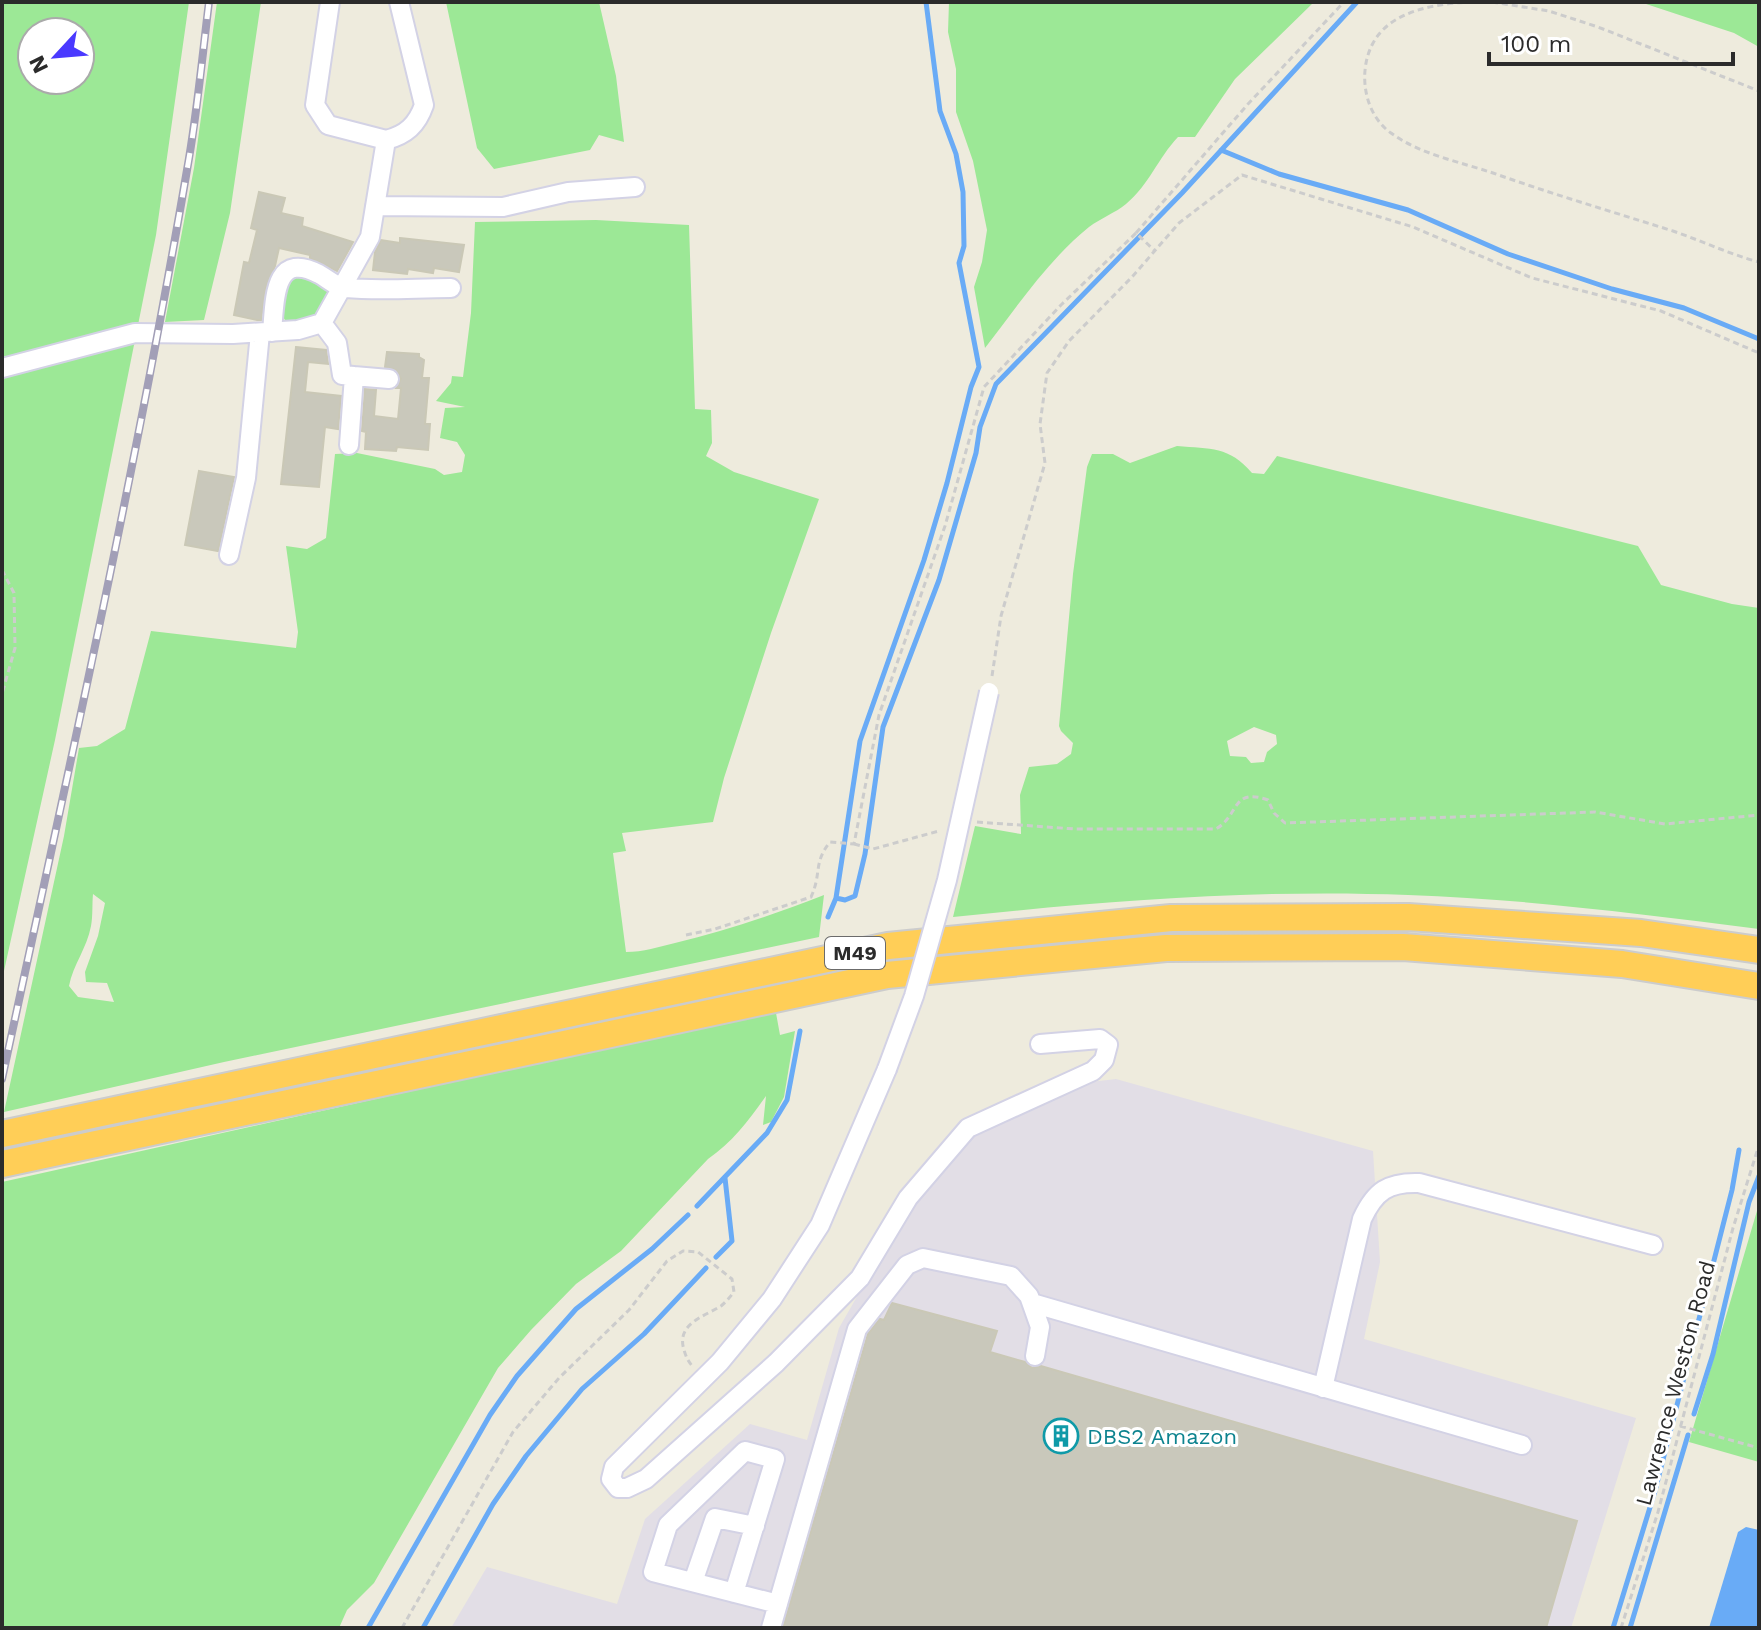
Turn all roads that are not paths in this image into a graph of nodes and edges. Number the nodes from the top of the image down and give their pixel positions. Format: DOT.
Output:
graph roads {
  1 [pos="330,2"];
  2 [pos="399,2"];
  3 [pos="386,140"];
  4 [pos="635,187"];
  5 [pos="375,206"];
  6 [pos="341,288"];
  7 [pos="451,288"];
  8 [pos="322,323"];
  9 [pos="266,332"];
  10 [pos="2,368"];
  11 [pos="354,376"];
  12 [pos="389,379"];
  13 [pos="349,445"];
  14 [pos="229,555"];
  15 [pos="989,692"];
  16 [pos="1759,950"];
  17 [pos="1759,986"];
  18 [pos="1040,1044"];
  19 [pos="2,1134"];
  20 [pos="2,1164"];
  21 [pos="1653,1245"];
  22 [pos="1032,1303"];
  23 [pos="1035,1356"];
  24 [pos="1323,1388"];
  25 [pos="1522,1445"];
  26 [pos="755,1526"];
  27 [pos="693,1582"];
  28 [pos="734,1593"];
  29 [pos="778,1604"];
  30 [pos="771,1628"];
  1 -- 3 [label="street"];
  2 -- 3 [label="street"];
  3 -- 5 [label="street"];
  4 -- 5 [label="street"];
  5 -- 6 [label="street"];
  6 -- 7 [label="street"];
  6 -- 8 [label="street"];
  6 -- 9 [label="street"];
  8 -- 9 [label="street"];
  8 -- 11 [label="street"];
  9 -- 10 [label="street"];
  9 -- 14 [label="street"];
  11 -- 12 [label="street"];
  11 -- 13 [label="street"];
  15 -- 18 [label="street, bridge"];
  16 -- 19 [label="highway, M49"];
  17 -- 20 [label="highway, M49"];
  21 -- 24 [label="street"];
  22 -- 23 [label="street"];
  22 -- 24 [label="street"];
  22 -- 29 [label="street"];
  24 -- 25 [label="street"];
  26 -- 27 [label="street"];
  26 -- 27 [label="street"];
  26 -- 28 [label="street"];
  27 -- 28 [label="street"];
  28 -- 29 [label="street"];
  29 -- 30 [label="street"];
}
